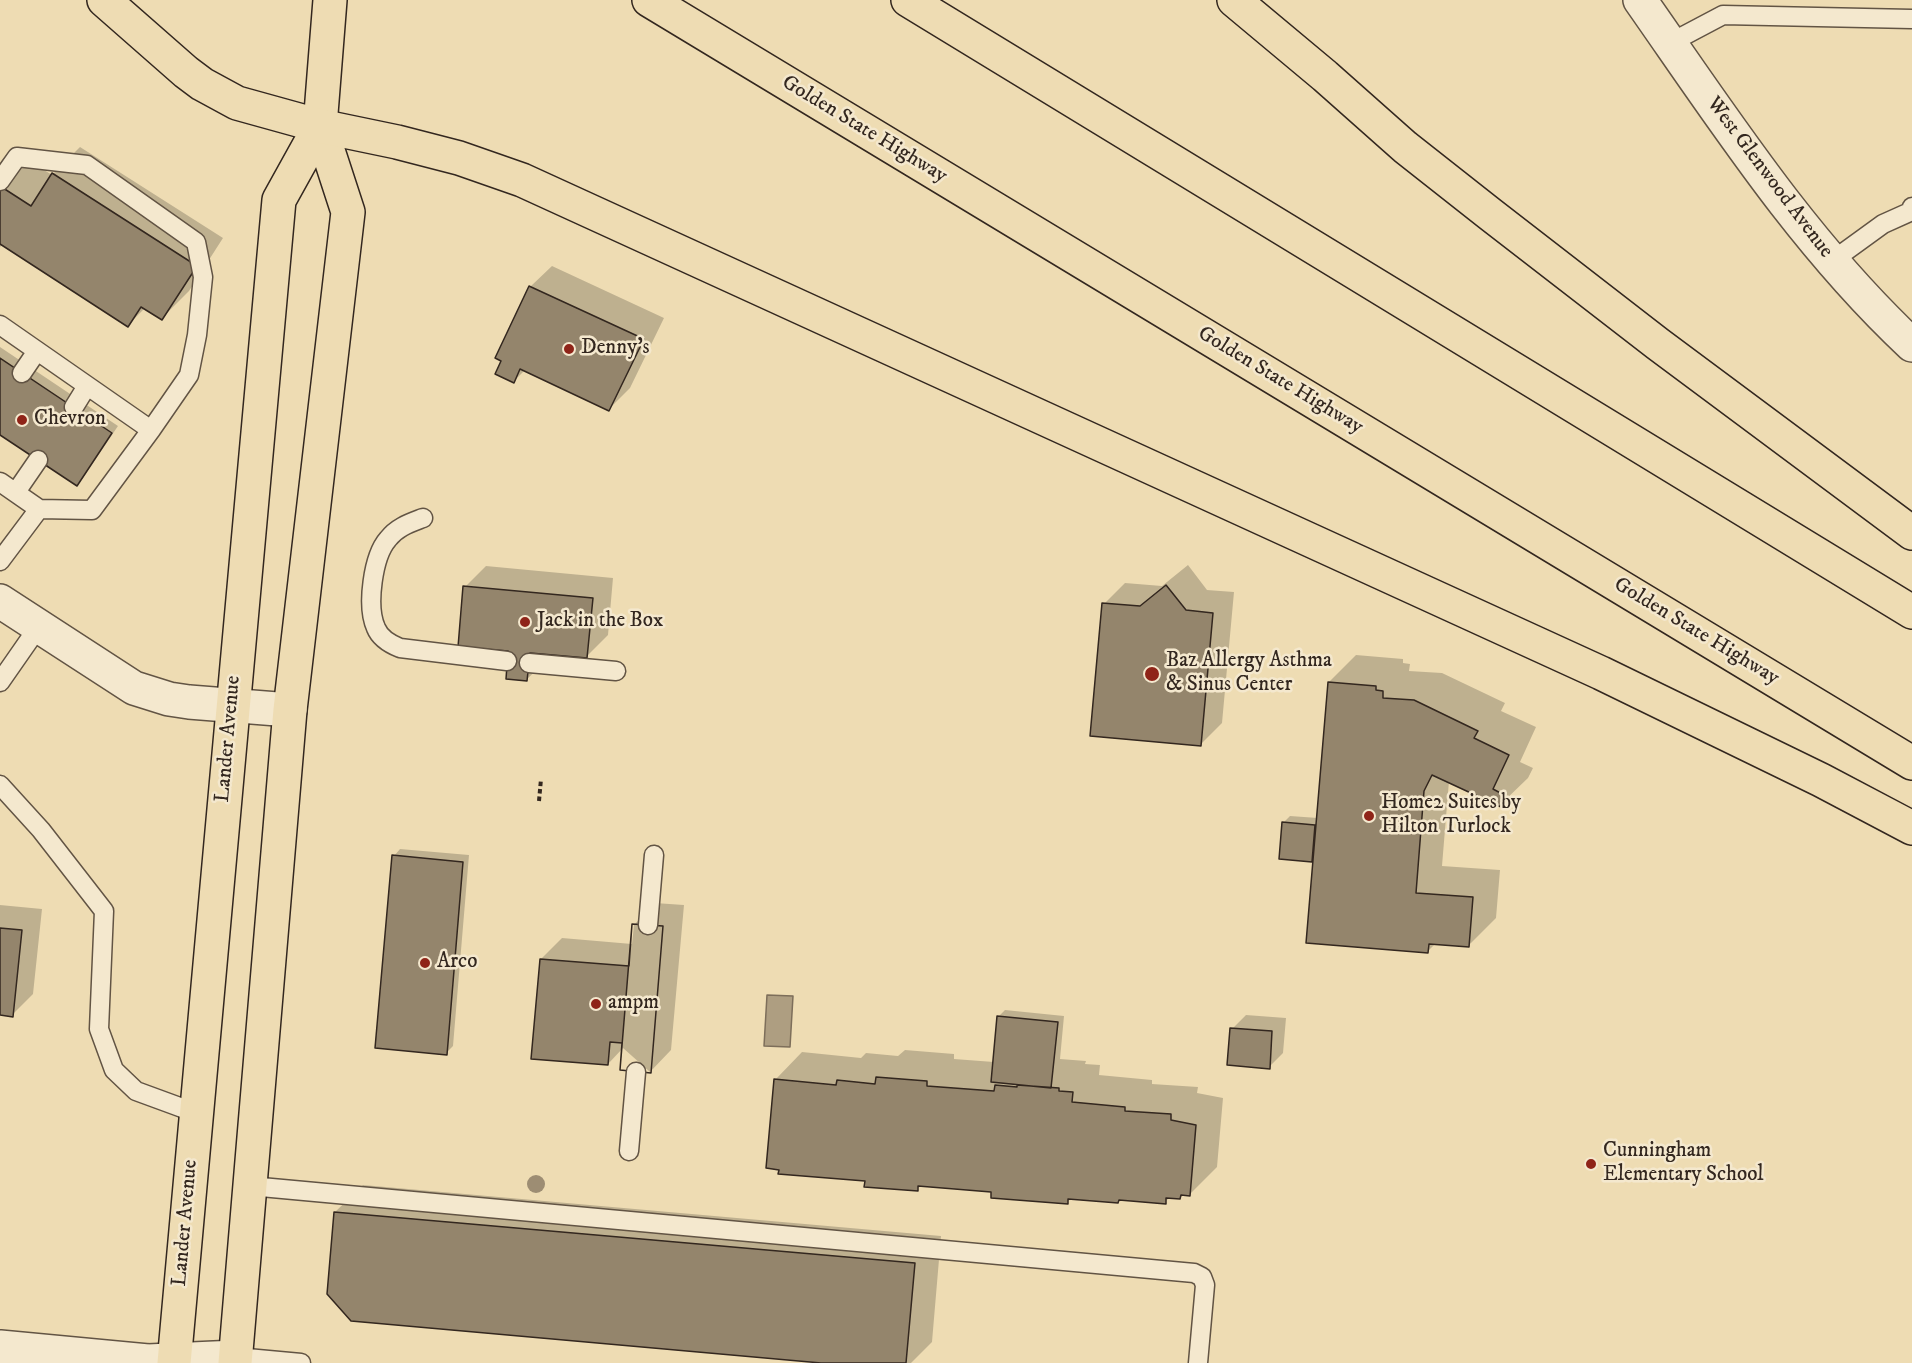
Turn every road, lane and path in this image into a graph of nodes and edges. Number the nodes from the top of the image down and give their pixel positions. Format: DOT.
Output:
graph roads {
  1 [pos="104,0"];
  2 [pos="330,0"];
  3 [pos="649,0"];
  4 [pos="908,0"];
  5 [pos="1234,0"];
  6 [pos="1640,0"];
  7 [pos="1912,19"];
  8 [pos="1670,43"];
  9 [pos="320,126"];
  10 [pos="0,181"];
  11 [pos="1912,207"];
  12 [pos="1912,212"];
  13 [pos="1832,261"];
  14 [pos="0,325"];
  15 [pos="1912,345"];
  16 [pos="37,351"];
  17 [pos="22,373"];
  18 [pos="87,386"];
  19 [pos="74,407"];
  20 [pos="152,430"];
  21 [pos="38,460"];
  22 [pos="0,482"];
  23 [pos="16,492"];
  24 [pos="39,509"];
  25 [pos="423,518"];
  26 [pos="1912,533"];
  27 [pos="0,561"];
  28 [pos="0,601"];
  29 [pos="1912,612"];
  30 [pos="39,626"];
  31 [pos="507,661"];
  32 [pos="529,663"];
  33 [pos="616,671"];
  34 [pos="0,682"];
  35 [pos="232,705"];
  36 [pos="290,710"];
  37 [pos="1912,763"];
  38 [pos="541,779"];
  39 [pos="0,785"];
  40 [pos="539,801"];
  41 [pos="1912,828"];
  42 [pos="654,855"];
  43 [pos="648,925"];
  44 [pos="636,1072"];
  45 [pos="196,1113"];
  46 [pos="629,1151"];
  47 [pos="250,1186"];
  48 [pos="0,1347"];
  49 [pos="236,1360"];
  50 [pos="174,1361"];
  51 [pos="301,1363"];
  52 [pos="1198,1363"];
  1 -- 9 [label="main road"];
  2 -- 9 [label="main road, Lander Avenue"];
  3 -- 37 [label="main road, Golden State Highway"];
  4 -- 29 [label="main road"];
  5 -- 26 [label="main road"];
  6 -- 8 [label="street, West Glenwood Avenue"];
  7 -- 8 [label="lane"];
  8 -- 13 [label="street, West Glenwood Avenue"];
  9 -- 35 [label="main road, Lander Avenue"];
  9 -- 36 [label="main road, Lander Avenue"];
  9 -- 41 [label="main road"];
  10 -- 20 [label="lane"];
  11 -- 12 [label="lane"];
  12 -- 13 [label="lane"];
  13 -- 15 [label="street, West Glenwood Avenue"];
  14 -- 16 [label="lane"];
  16 -- 17 [label="lane"];
  16 -- 18 [label="lane"];
  18 -- 19 [label="lane"];
  18 -- 20 [label="lane"];
  20 -- 24 [label="lane"];
  21 -- 23 [label="lane"];
  22 -- 23 [label="lane"];
  23 -- 24 [label="lane"];
  24 -- 27 [label="lane"];
  25 -- 31 [label="lane"];
  28 -- 30 [label="street"];
  30 -- 34 [label="lane"];
  30 -- 35 [label="street"];
  32 -- 33 [label="lane"];
  35 -- 36 [label="street"];
  35 -- 45 [label="main road, Lander Avenue"];
  36 -- 47 [label="main road, Lander Avenue"];
  38 -- 40 [label="path"];
  39 -- 45 [label="lane"];
  42 -- 43 [label="lane"];
  44 -- 46 [label="lane"];
  45 -- 50 [label="main road, Lander Avenue"];
  47 -- 49 [label="main road, Lander Avenue"];
  47 -- 52 [label="lane"];
  48 -- 50 [label="street"];
  49 -- 50 [label="street"];
  49 -- 51 [label="lane"];
}
